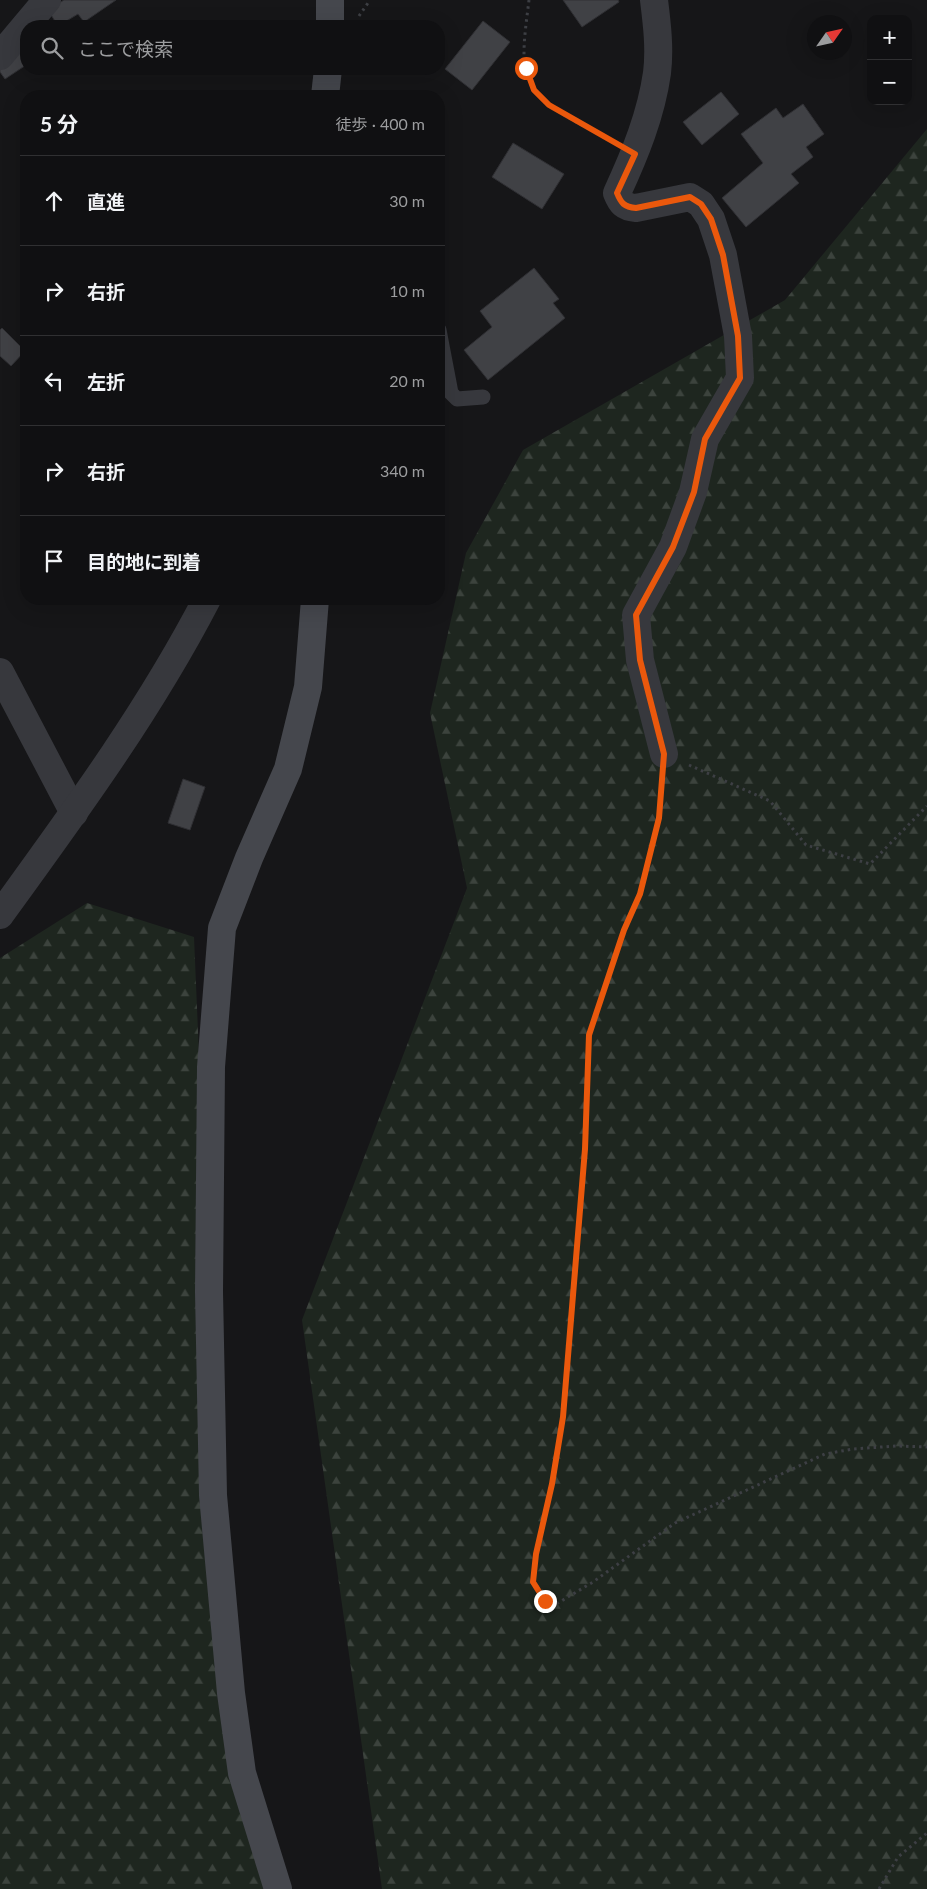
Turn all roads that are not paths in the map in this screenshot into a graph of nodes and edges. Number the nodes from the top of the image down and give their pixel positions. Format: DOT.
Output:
graph roads {
  1 [pos="46,0"];
  2 [pos="330,0"];
  3 [pos="654,0"];
  4 [pos="30,20"];
  5 [pos="330,20"];
  6 [pos="20,32"];
  7 [pos="0,56"];
  8 [pos="327,75"];
  9 [pos="326,90"];
  10 [pos="445,362"];
  11 [pos="482,397"];
  12 [pos="204,605"];
  13 [pos="315,605"];
  14 [pos="0,672"];
  15 [pos="664,754"];
  16 [pos="74,813"];
  17 [pos="0,915"];
  18 [pos="278,1889"];
  1 -- 4 [label="street"];
  2 -- 5 [label="street"];
  3 -- 15 [label="street"];
  6 -- 7 [label="street"];
  8 -- 9 [label="street"];
  10 -- 11 [label="lane"];
  12 -- 16 [label="street"];
  13 -- 18 [label="street"];
  14 -- 16 [label="street"];
  16 -- 17 [label="street"];
}
